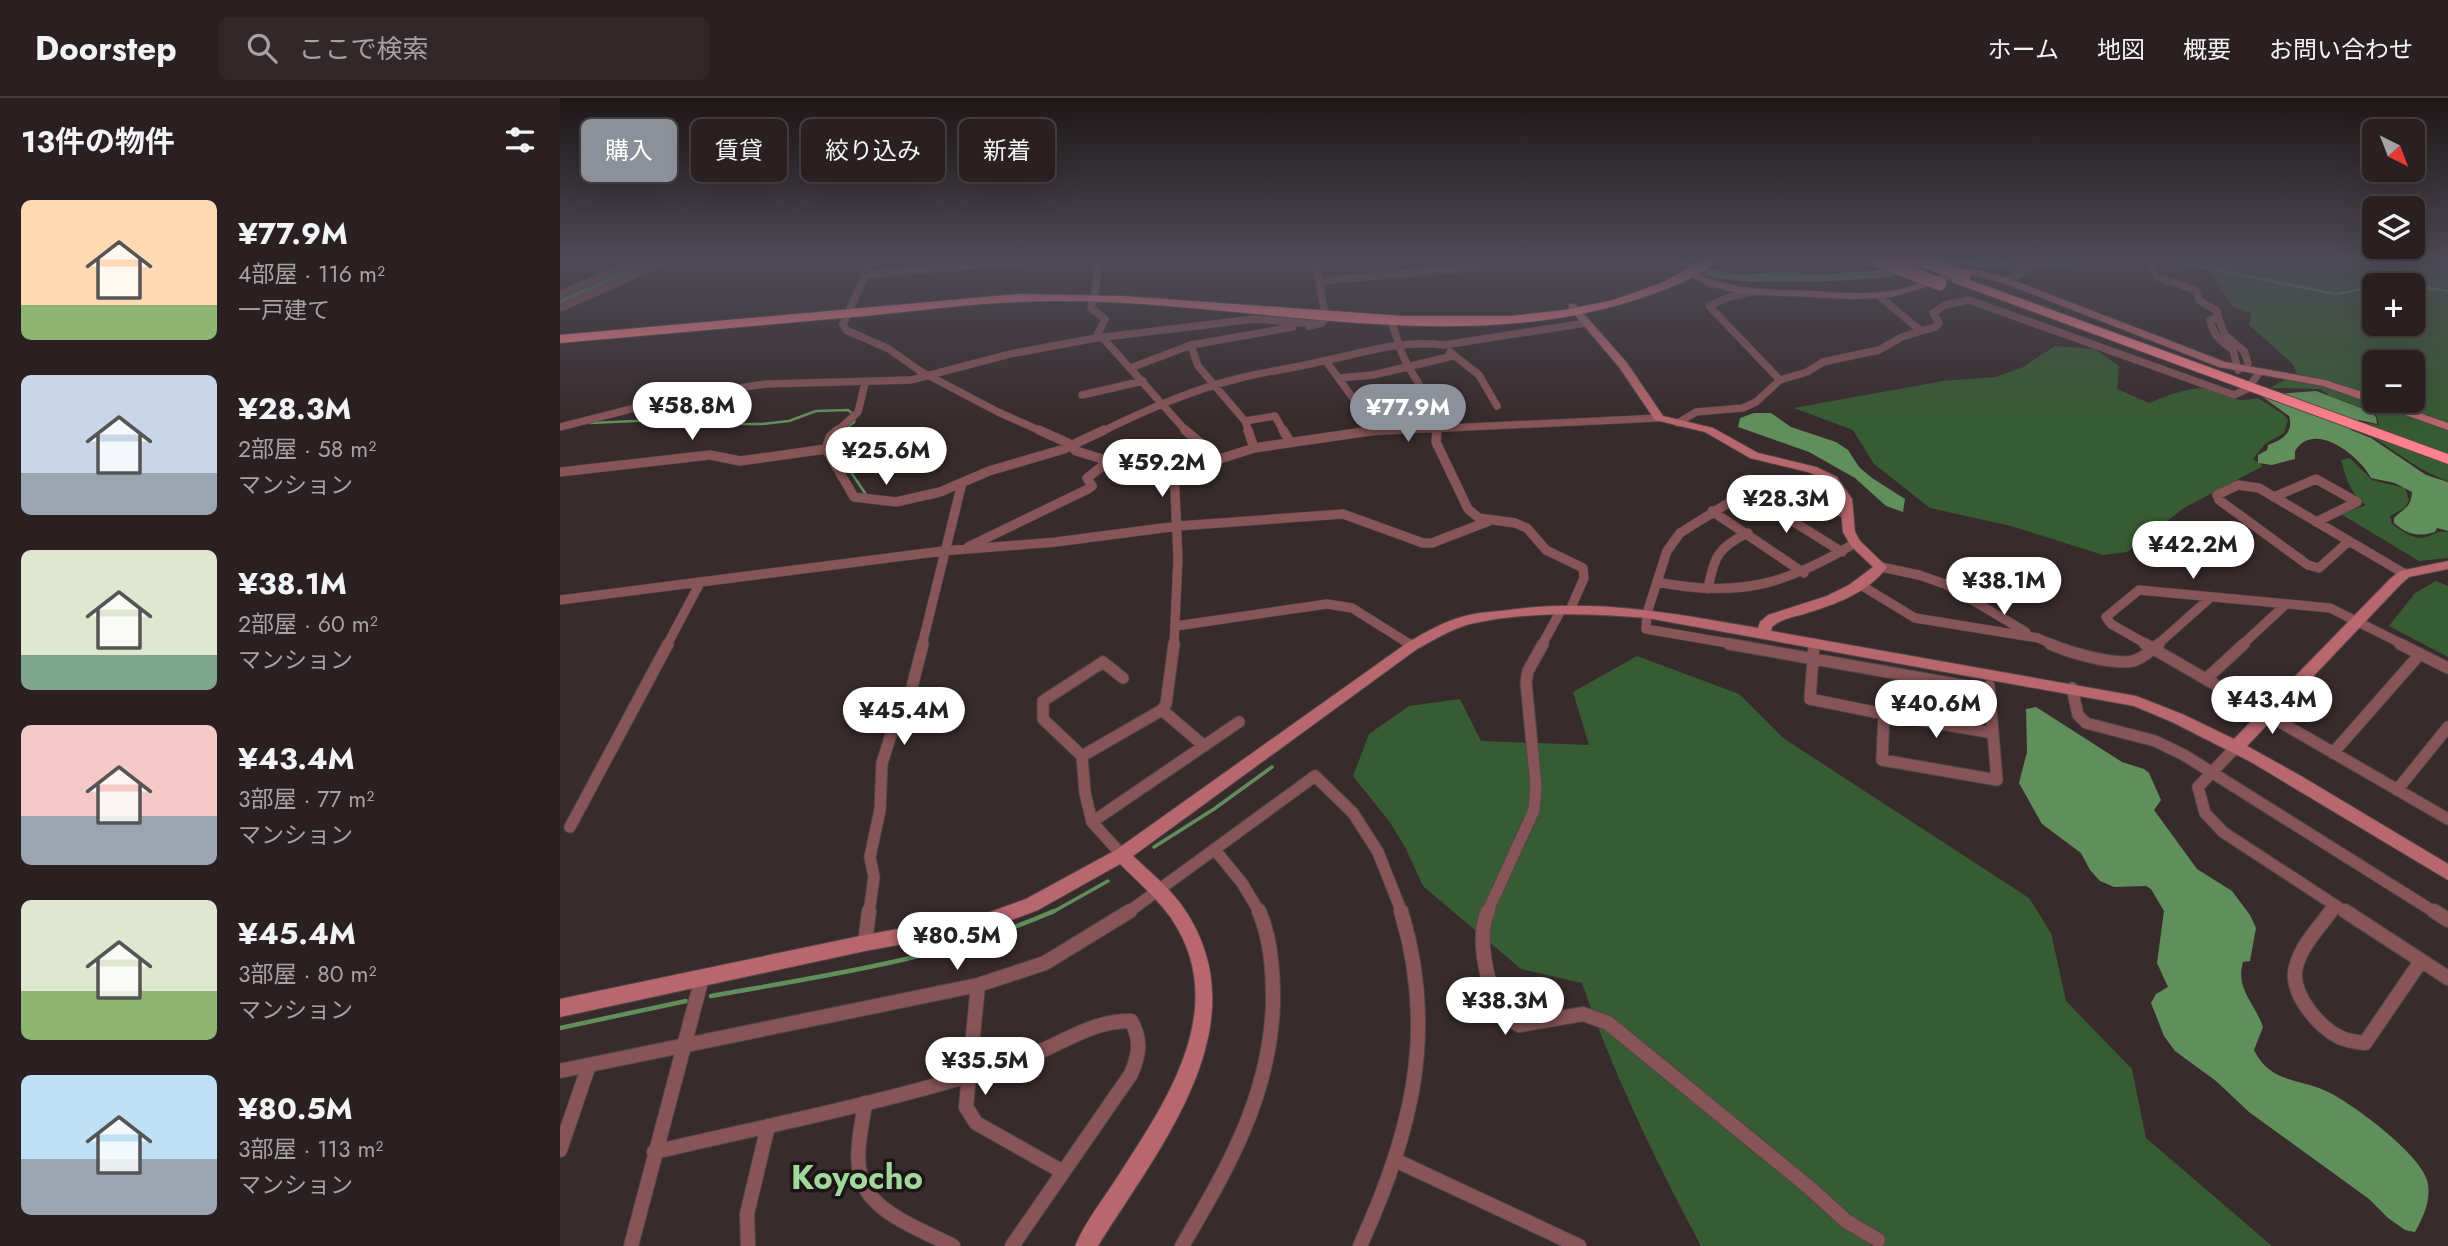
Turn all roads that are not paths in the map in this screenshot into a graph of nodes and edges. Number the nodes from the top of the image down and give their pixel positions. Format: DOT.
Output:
graph roads {
  1 [pos="801,314"];
  2 [pos="848,314"];
  3 [pos="1099,314"];
  4 [pos="1325,314"];
  5 [pos="1339,314"];
  6 [pos="1369,314"];
  7 [pos="1513,314"];
  8 [pos="1546,314"];
  9 [pos="1578,314"];
  10 [pos="1716,314"];
  11 [pos="1900,314"];
  12 [pos="1933,314"];
  13 [pos="2007,314"];
  14 [pos="2032,314"];
  15 [pos="2053,314"];
  16 [pos="2084,314"];
  17 [pos="2216,314"];
  18 [pos="2218,317"];
  19 [pos="1391,320"];
  20 [pos="1586,323"];
  21 [pos="1315,324"];
  22 [pos="1921,331"];
  23 [pos="560,336"];
  24 [pos="1099,337"];
  25 [pos="1191,345"];
  26 [pos="1444,345"];
  27 [pos="1398,346"];
  28 [pos="1453,356"];
  29 [pos="1325,361"];
  30 [pos="2248,363"];
  31 [pos="1133,366"];
  32 [pos="1408,366"];
  33 [pos="2259,373"];
  34 [pos="930,375"];
  35 [pos="1339,378"];
  36 [pos="1780,380"];
  37 [pos="1143,381"];
  38 [pos="2245,382"];
  39 [pos="865,383"];
  40 [pos="1215,385"];
  41 [pos="1082,395"];
  42 [pos="2362,397"];
  43 [pos="1159,404"];
  44 [pos="1497,406"];
  45 [pos="2409,413"];
  46 [pos="1660,418"];
  47 [pos="1245,421"];
  48 [pos="1678,423"];
  49 [pos="560,427"];
  50 [pos="2448,427"];
  51 [pos="1437,429"];
  52 [pos="1376,430"];
  53 [pos="1290,442"];
  54 [pos="1069,446"];
  55 [pos="1254,448"];
  56 [pos="826,449"];
  57 [pos="1218,458"];
  58 [pos="2448,459"];
  59 [pos="1109,463"];
  60 [pos="1174,470"];
  61 [pos="560,472"];
  62 [pos="962,483"];
  63 [pos="1745,492"];
  64 [pos="2274,497"];
  65 [pos="1712,511"];
  66 [pos="1848,516"];
  67 [pos="1489,521"];
  68 [pos="2316,522"];
  69 [pos="1178,526"];
  70 [pos="1748,533"];
  71 [pos="2349,541"];
  72 [pos="1855,543"];
  73 [pos="962,550"];
  74 [pos="943,551"];
  75 [pos="1842,552"];
  76 [pos="2448,565"];
  77 [pos="1881,567"];
  78 [pos="1804,573"];
  79 [pos="2405,574"];
  80 [pos="1657,582"];
  81 [pos="700,583"];
  82 [pos="1859,584"];
  83 [pos="1708,589"];
  84 [pos="2210,598"];
  85 [pos="560,600"];
  86 [pos="2284,606"];
  87 [pos="1566,610"];
  88 [pos="1647,613"];
  89 [pos="2356,621"];
  90 [pos="1176,626"];
  91 [pos="1764,634"];
  92 [pos="2038,638"];
  93 [pos="1814,642"];
  94 [pos="1412,646"];
  95 [pos="2153,649"];
  96 [pos="2420,654"];
  97 [pos="1811,658"];
  98 [pos="2448,668"];
  99 [pos="1989,673"];
  100 [pos="1122,678"];
  101 [pos="2206,679"];
  102 [pos="2072,688"];
  103 [pos="1989,690"];
  104 [pos="1162,710"];
  105 [pos="1884,714"];
  106 [pos="2268,715"];
  107 [pos="1239,722"];
  108 [pos="2448,727"];
  109 [pos="1993,733"];
  110 [pos="1203,746"];
  111 [pos="2237,746"];
  112 [pos="2333,753"];
  113 [pos="1082,757"];
  114 [pos="2212,771"];
  115 [pos="2397,790"];
  116 [pos="2448,819"];
  117 [pos="1092,822"];
  118 [pos="570,827"];
  119 [pos="1215,850"];
  120 [pos="1122,855"];
  121 [pos="2448,873"];
  122 [pos="1158,892"];
  123 [pos="2335,905"];
  124 [pos="2448,920"];
  125 [pos="865,943"];
  126 [pos="2421,961"];
  127 [pos="702,978"];
  128 [pos="2448,978"];
  129 [pos="978,985"];
  130 [pos="560,1008"];
  131 [pos="684,1045"];
  132 [pos="589,1065"];
  133 [pos="560,1071"];
  134 [pos="970,1075"];
  135 [pos="865,1103"];
  136 [pos="768,1126"];
  137 [pos="560,1150"];
  138 [pos="654,1152"];
  139 [pos="1396,1161"];
  140 [pos="1063,1172"];
  141 [pos="1878,1240"];
  142 [pos="631,1246"];
  143 [pos="748,1246"];
  144 [pos="953,1246"];
  145 [pos="1012,1246"];
  146 [pos="1086,1246"];
  147 [pos="1182,1246"];
  148 [pos="1360,1246"];
  149 [pos="1578,1246"];
  1 -- 23 [label="highway"];
  2 -- 34 [label="street"];
  3 -- 24 [label="street"];
  4 -- 21 [label="street"];
  5 -- 19 [label="highway"];
  6 -- 7 [label="highway"];
  8 -- 19 [label="highway"];
  9 -- 20 [label="street"];
  10 -- 36 [label="street"];
  11 -- 22 [label="street"];
  12 -- 22 [label="street"];
  13 -- 38 [label="street"];
  14 -- 38 [label="highway, bridge"];
  15 -- 38 [label="highway"];
  16 -- 38 [label="street"];
  17 -- 18 [label="street"];
  18 -- 30 [label="street"];
  18 -- 38 [label="street"];
  19 -- 27 [label="street"];
  20 -- 26 [label="street"];
  20 -- 46 [label="street"];
  21 -- 24 [label="street"];
  21 -- 25 [label="street"];
  22 -- 36 [label="street"];
  24 -- 31 [label="street"];
  24 -- 34 [label="street"];
  25 -- 31 [label="street"];
  25 -- 40 [label="street"];
  26 -- 27 [label="street"];
  26 -- 28 [label="street"];
  27 -- 29 [label="street"];
  27 -- 32 [label="street"];
  28 -- 32 [label="street"];
  28 -- 44 [label="street"];
  29 -- 35 [label="street"];
  29 -- 40 [label="street"];
  31 -- 37 [label="street"];
  32 -- 35 [label="street"];
  32 -- 51 [label="street"];
  33 -- 38 [label="street"];
  33 -- 38 [label="street"];
  33 -- 42 [label="street"];
  34 -- 39 [label="street"];
  34 -- 54 [label="street"];
  35 -- 52 [label="street"];
  36 -- 48 [label="street"];
  37 -- 41 [label="street"];
  37 -- 43 [label="street"];
  38 -- 58 [label="highway"];
  39 -- 49 [label="street"];
  39 -- 56 [label="street"];
  40 -- 43 [label="street"];
  40 -- 47 [label="street"];
  43 -- 54 [label="street"];
  43 -- 57 [label="street"];
  45 -- 50 [label="street"];
  46 -- 48 [label="street"];
  46 -- 51 [label="street"];
  47 -- 53 [label="street"];
  47 -- 55 [label="street"];
  48 -- 66 [label="street"];
  51 -- 52 [label="street"];
  51 -- 67 [label="street"];
  52 -- 53 [label="street"];
  53 -- 55 [label="street"];
  54 -- 59 [label="street"];
  54 -- 62 [label="street"];
  55 -- 57 [label="street"];
  56 -- 61 [label="street"];
  56 -- 62 [label="street"];
  57 -- 60 [label="street"];
  59 -- 60 [label="street"];
  59 -- 73 [label="street"];
  60 -- 69 [label="street"];
  62 -- 74 [label="street"];
  63 -- 65 [label="street"];
  63 -- 66 [label="street"];
  63 -- 75 [label="street"];
  64 -- 68 [label="street"];
  64 -- 68 [label="street"];
  64 -- 71 [label="street"];
  65 -- 70 [label="street"];
  65 -- 80 [label="street"];
  66 -- 72 [label="street"];
  67 -- 69 [label="street"];
  67 -- 87 [label="street"];
  68 -- 71 [label="street"];
  69 -- 73 [label="street"];
  69 -- 90 [label="street"];
  70 -- 78 [label="street"];
  70 -- 83 [label="street"];
  71 -- 79 [label="street"];
  72 -- 75 [label="street"];
  72 -- 77 [label="street"];
  73 -- 74 [label="street"];
  74 -- 81 [label="street"];
  74 -- 125 [label="street"];
  75 -- 78 [label="street"];
  76 -- 79 [label="street"];
  77 -- 82 [label="street"];
  77 -- 92 [label="street"];
  78 -- 83 [label="street"];
  79 -- 89 [label="street"];
  80 -- 83 [label="street"];
  80 -- 88 [label="street"];
  81 -- 85 [label="street"];
  81 -- 118 [label="street"];
  82 -- 91 [label="street"];
  82 -- 92 [label="street"];
  84 -- 86 [label="street"];
  84 -- 95 [label="street"];
  84 -- 95 [label="street"];
  86 -- 89 [label="street"];
  86 -- 101 [label="street"];
  87 -- 88 [label="street"];
  87 -- 94 [label="street"];
  87 -- 141 [label="street"];
  88 -- 91 [label="street"];
  88 -- 97 [label="street"];
  89 -- 96 [label="street"];
  89 -- 106 [label="street"];
  90 -- 94 [label="street"];
  90 -- 104 [label="street"];
  91 -- 93 [label="street"];
  92 -- 95 [label="street"];
  93 -- 97 [label="street"];
  93 -- 99 [label="street"];
  94 -- 120 [label="street"];
  95 -- 101 [label="street"];
  96 -- 98 [label="street"];
  96 -- 112 [label="street"];
  97 -- 103 [label="street"];
  97 -- 105 [label="street"];
  99 -- 102 [label="street"];
  99 -- 103 [label="street"];
  100 -- 113 [label="street"];
  101 -- 106 [label="street"];
  102 -- 111 [label="street"];
  102 -- 114 [label="street"];
  103 -- 109 [label="street"];
  104 -- 110 [label="street"];
  104 -- 113 [label="street"];
  105 -- 109 [label="street"];
  105 -- 109 [label="street"];
  106 -- 111 [label="street"];
  106 -- 112 [label="street"];
  107 -- 110 [label="street"];
  108 -- 115 [label="street"];
  110 -- 117 [label="street"];
  111 -- 114 [label="street"];
  111 -- 121 [label="street"];
  112 -- 115 [label="street"];
  113 -- 117 [label="street"];
  114 -- 123 [label="street"];
  114 -- 124 [label="street"];
  115 -- 116 [label="street"];
  117 -- 120 [label="street"];
  119 -- 122 [label="street"];
  119 -- 139 [label="street"];
  119 -- 147 [label="street"];
  120 -- 122 [label="street"];
  120 -- 125 [label="street"];
  122 -- 129 [label="street"];
  122 -- 146 [label="street"];
  123 -- 126 [label="street"];
  123 -- 126 [label="street"];
  125 -- 127 [label="street"];
  126 -- 128 [label="street"];
  127 -- 130 [label="street"];
  127 -- 131 [label="street"];
  129 -- 131 [label="street"];
  129 -- 134 [label="street"];
  131 -- 132 [label="street"];
  131 -- 138 [label="street"];
  132 -- 133 [label="street"];
  132 -- 137 [label="street"];
  134 -- 135 [label="street"];
  134 -- 140 [label="street"];
  134 -- 140 [label="street"];
  135 -- 136 [label="street"];
  135 -- 144 [label="street"];
  136 -- 138 [label="street"];
  136 -- 143 [label="street"];
  138 -- 142 [label="street"];
  139 -- 148 [label="street"];
  139 -- 149 [label="street"];
  140 -- 145 [label="street"];
}
